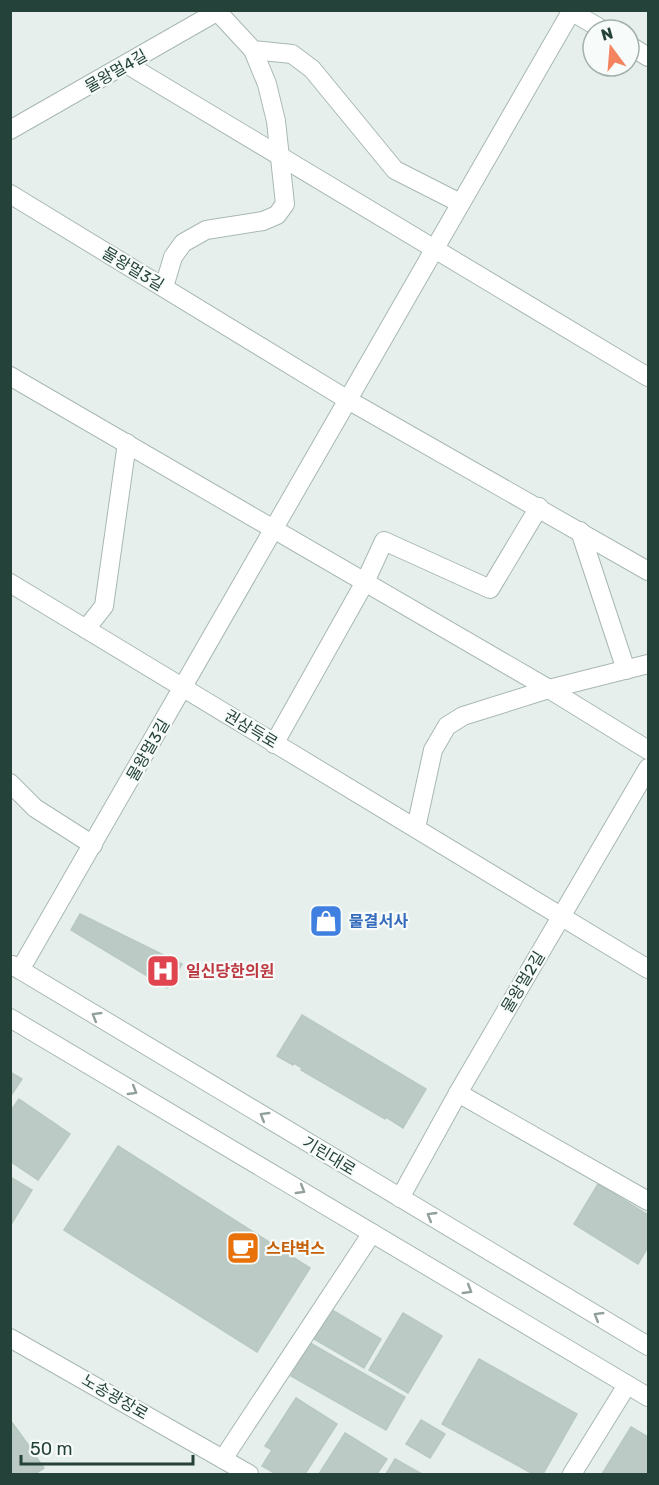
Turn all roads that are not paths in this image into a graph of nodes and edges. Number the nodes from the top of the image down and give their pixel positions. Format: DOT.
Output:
graph roads {
  1 [pos="218,11"];
  2 [pos="570,11"];
  3 [pos="253,50"];
  4 [pos="128,65"];
  5 [pos="10,130"];
  6 [pos="280,156"];
  7 [pos="10,194"];
  8 [pos="460,203"];
  9 [pos="435,248"];
  10 [pos="164,287"];
  11 [pos="10,375"];
  12 [pos="648,376"];
  13 [pos="348,400"];
  14 [pos="127,443"];
  15 [pos="546,511"];
  16 [pos="274,529"];
  17 [pos="580,531"];
  18 [pos="648,571"];
  19 [pos="365,582"];
  20 [pos="10,584"];
  21 [pos="86,629"];
  22 [pos="648,664"];
  23 [pos="626,670"];
  24 [pos="184,688"];
  25 [pos="549,689"];
  26 [pos="274,744"];
  27 [pos="648,750"];
  28 [pos="648,768"];
  29 [pos="10,783"];
  30 [pos="416,828"];
  31 [pos="93,845"];
  32 [pos="562,916"];
  33 [pos="15,967"];
  34 [pos="648,969"];
  35 [pos="10,1018"];
  36 [pos="458,1093"];
  37 [pos="400,1198"];
  38 [pos="648,1201"];
  39 [pos="372,1233"];
  40 [pos="10,1338"];
  41 [pos="648,1346"];
  42 [pos="627,1385"];
  43 [pos="648,1397"];
  44 [pos="223,1459"];
  45 [pos="249,1474"];
  46 [pos="572,1474"];
  1 -- 3 [label="street"];
  1 -- 4 [label="street, 물왕멀4길"];
  2 -- 8 [label="street, 물왕멀3길"];
  3 -- 6 [label="street"];
  3 -- 8 [label="street"];
  4 -- 5 [label="street, 물왕멀4길"];
  4 -- 6 [label="street"];
  6 -- 9 [label="street"];
  6 -- 10 [label="street"];
  7 -- 10 [label="street, 물왕멀3길"];
  8 -- 9 [label="street, 물왕멀3길"];
  9 -- 12 [label="street"];
  9 -- 13 [label="street, 물왕멀3길"];
  10 -- 13 [label="street, 물왕멀3길"];
  11 -- 14 [label="street"];
  13 -- 15 [label="street, 물왕멀3길"];
  13 -- 16 [label="street, 물왕멀3길"];
  14 -- 16 [label="street"];
  14 -- 21 [label="street"];
  15 -- 17 [label="street"];
  15 -- 19 [label="street"];
  16 -- 19 [label="street"];
  16 -- 24 [label="street, 물왕멀3길"];
  17 -- 18 [label="street"];
  17 -- 23 [label="street"];
  19 -- 25 [label="street"];
  19 -- 26 [label="street"];
  20 -- 21 [label="street, 권삼득로"];
  21 -- 24 [label="street, 권삼득로"];
  22 -- 23 [label="street"];
  23 -- 25 [label="street"];
  24 -- 26 [label="street, 권삼득로"];
  24 -- 31 [label="street, 물왕멀3길"];
  25 -- 27 [label="street"];
  25 -- 30 [label="street"];
  26 -- 30 [label="street, 권삼득로"];
  28 -- 32 [label="street, 물왕멀2길"];
  29 -- 31 [label="street"];
  30 -- 32 [label="street, 권삼득로"];
  31 -- 33 [label="street, 물왕멀3길"];
  32 -- 34 [label="street, 권삼득로"];
  32 -- 36 [label="street, 물왕멀2길"];
  37 -- 33 [label="street, 기린대로, one-way"];
  35 -- 39 [label="street, one-way"];
  36 -- 37 [label="street, 물왕멀2길"];
  36 -- 38 [label="street"];
  41 -- 37 [label="street, 기린대로, one-way"];
  39 -- 42 [label="street, one-way"];
  39 -- 44 [label="street"];
  40 -- 44 [label="street, 노송광장로"];
  42 -- 43 [label="street"];
  42 -- 46 [label="street"];
  44 -- 45 [label="street, 노송광장로"];
}
